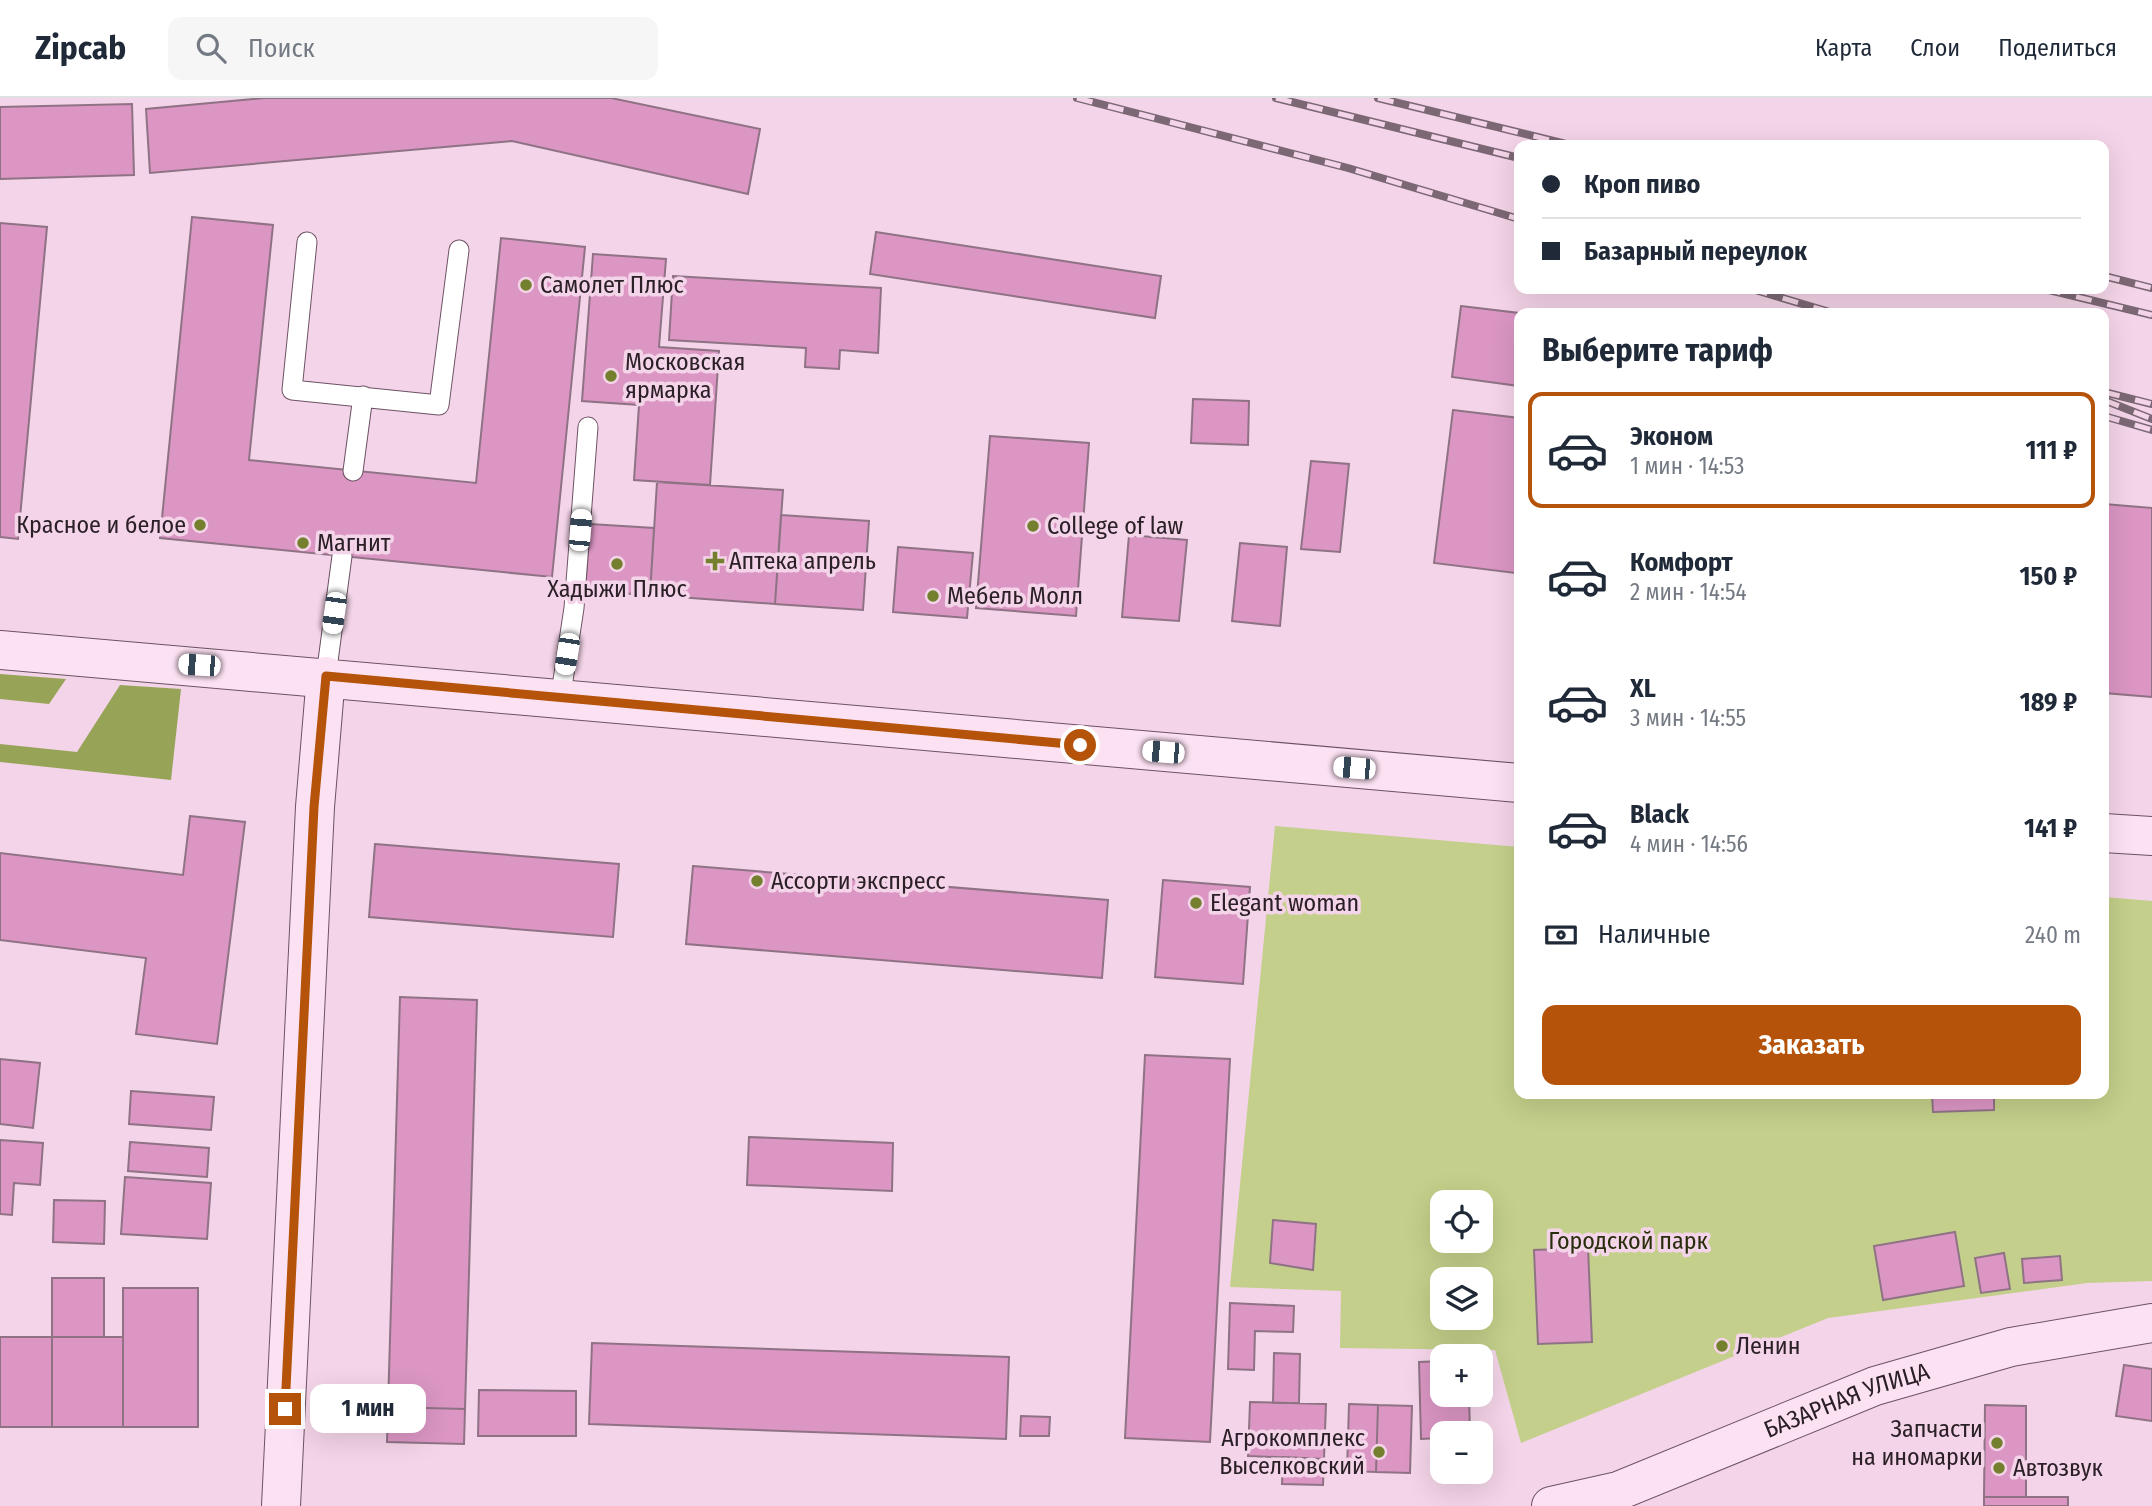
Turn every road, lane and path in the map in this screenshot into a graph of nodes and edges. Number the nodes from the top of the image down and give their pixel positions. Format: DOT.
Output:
graph roads {
  1 [pos="307,242"];
  2 [pos="459,250"];
  3 [pos="363,396"];
  4 [pos="588,427"];
  5 [pos="353,471"];
  6 [pos="342,556"];
  7 [pos="0,650"];
  8 [pos="326,676"];
  9 [pos="560,700"];
  10 [pos="1514,783"];
  11 [pos="2109,833"];
  12 [pos="2152,836"];
  13 [pos="2152,1323"];
  14 [pos="281,1506"];
  15 [pos="1551,1506"];
  1 -- 3 [label="lane"];
  2 -- 3 [label="lane"];
  3 -- 5 [label="lane"];
  4 -- 9 [label="lane"];
  6 -- 8 [label="lane"];
  7 -- 8 [label="main road"];
  8 -- 9 [label="main road"];
  8 -- 14 [label="main road"];
  9 -- 10 [label="main road"];
  11 -- 12 [label="main road"];
  13 -- 15 [label="main road, БАЗАРНАЯ УЛИЦА"];
}
